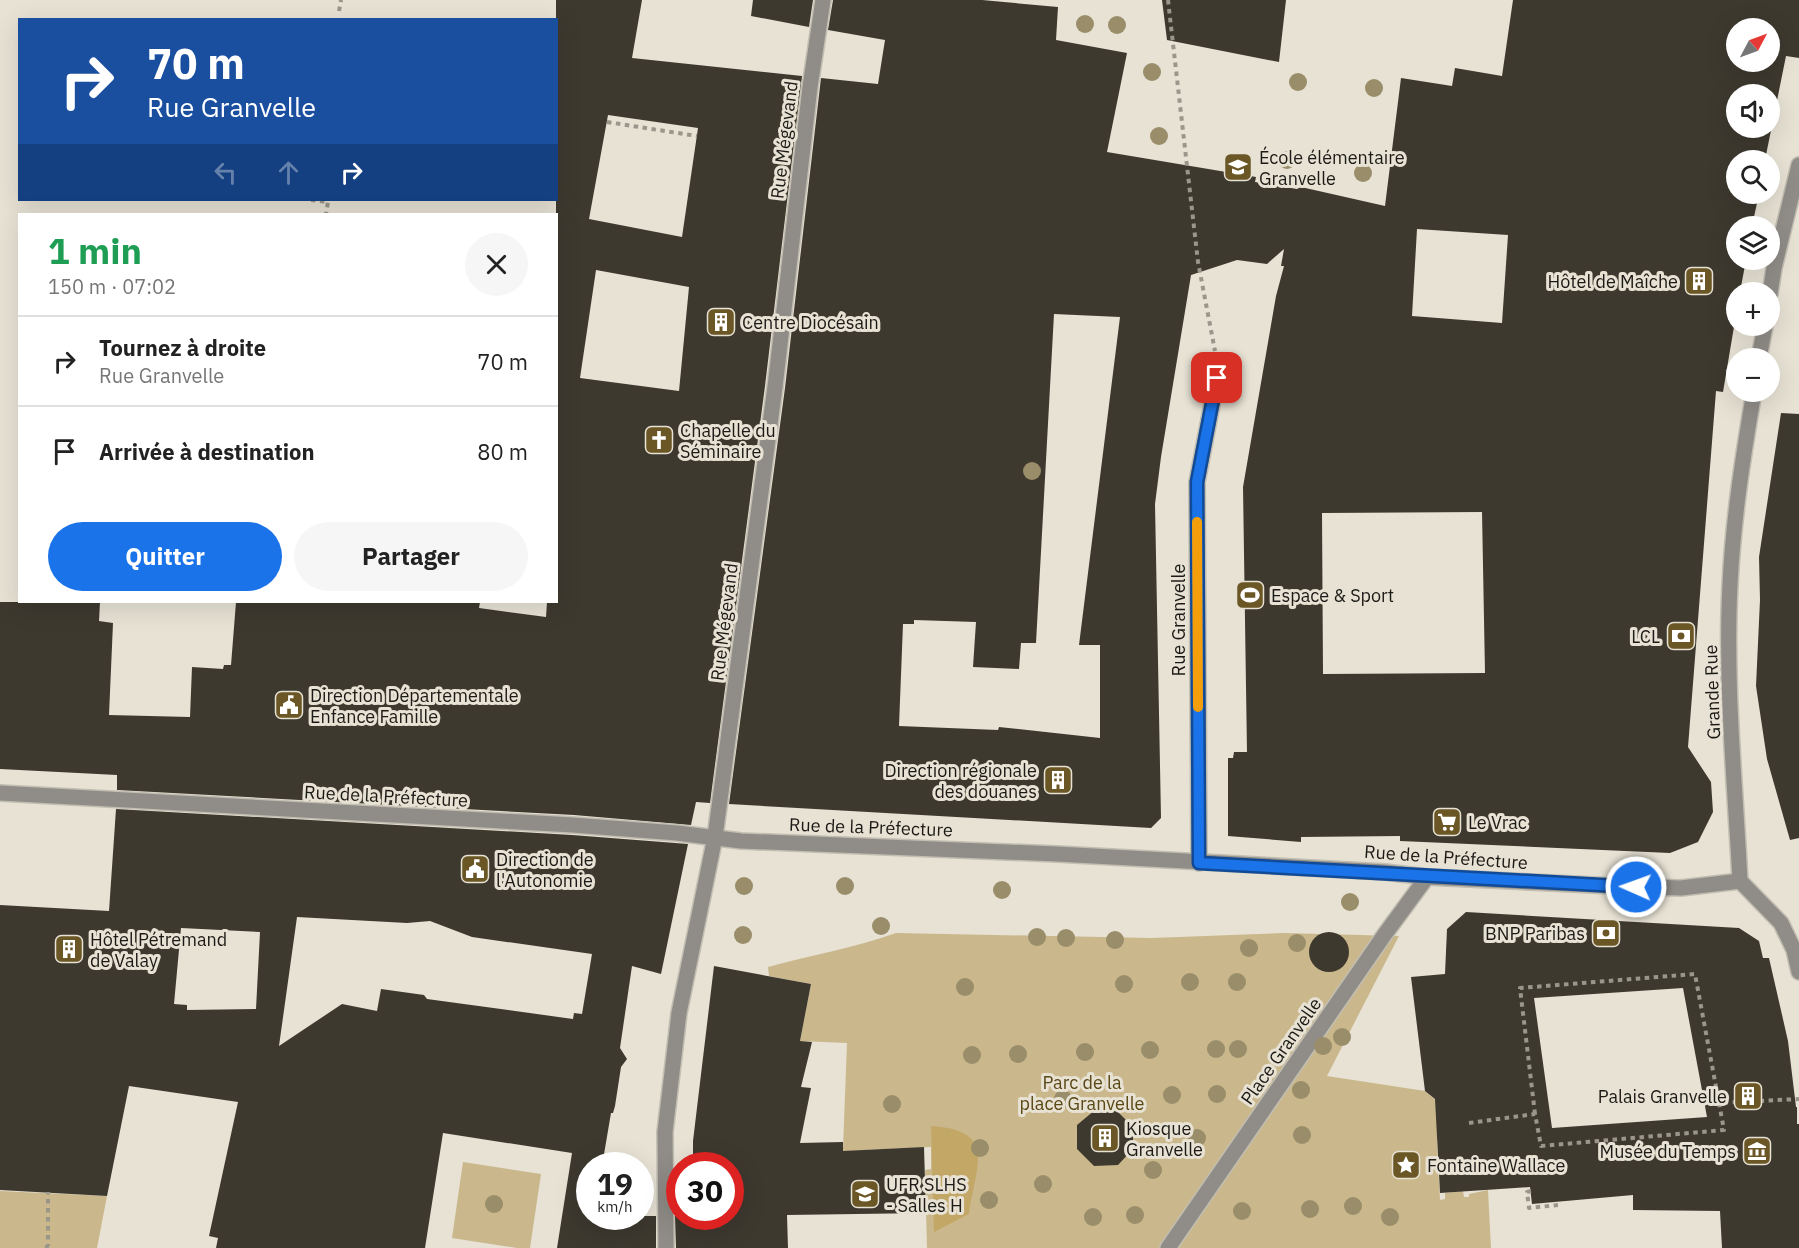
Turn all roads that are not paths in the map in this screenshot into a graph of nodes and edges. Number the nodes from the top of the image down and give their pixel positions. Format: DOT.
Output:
graph roads {
  1 [pos="823,0"];
  2 [pos="1799,165"];
  3 [pos="1773,282"];
  4 [pos="1217,378"];
  5 [pos="1752,402"];
  6 [pos="0,794"];
  7 [pos="716,837"];
  8 [pos="1199,863"];
  9 [pos="1427,877"];
  10 [pos="1740,881"];
  11 [pos="1799,972"];
  12 [pos="666,1248"];
  13 [pos="1168,1248"];
  1 -- 7 [label="street, Rue Mégevand"];
  2 -- 3 [label="street"];
  4 -- 8 [label="street, Rue Granvelle"];
  5 -- 10 [label="street, Grande Rue"];
  6 -- 7 [label="street, Rue de la Préfecture"];
  7 -- 8 [label="street, Rue de la Préfecture"];
  7 -- 12 [label="street, Rue Mégevand"];
  8 -- 9 [label="street, Rue de la Préfecture"];
  9 -- 10 [label="street, Rue de la Préfecture"];
  9 -- 13 [label="street, Place Granvelle"];
  10 -- 11 [label="street"];
}
